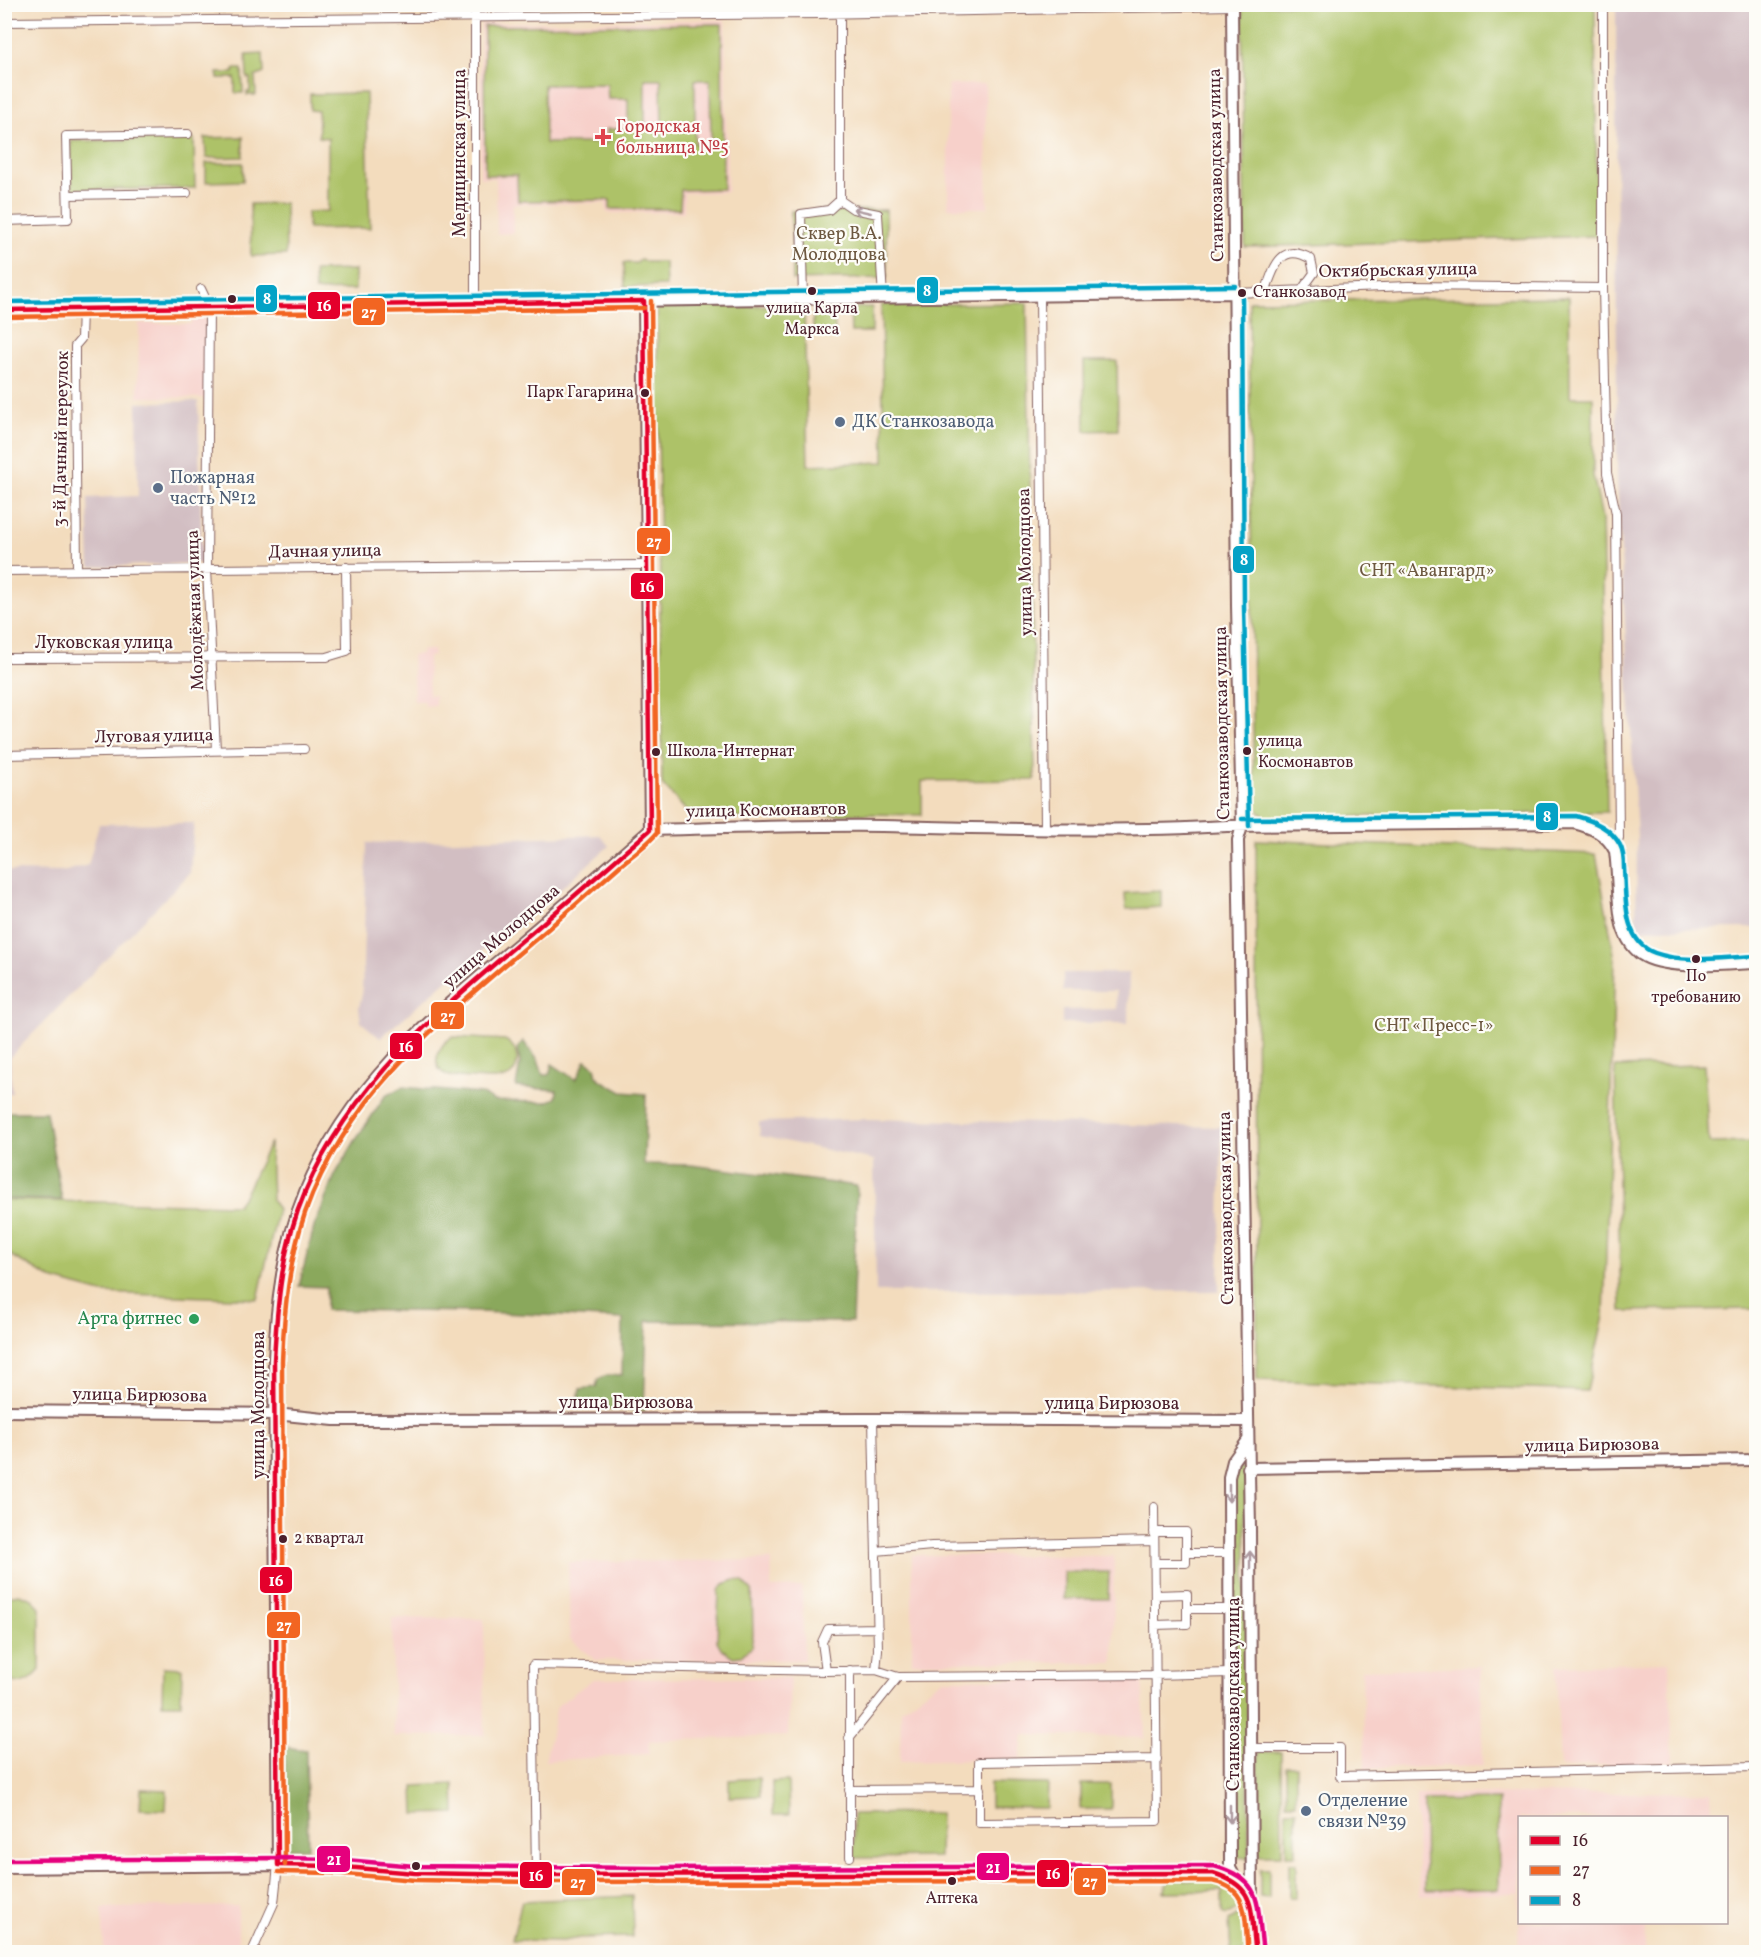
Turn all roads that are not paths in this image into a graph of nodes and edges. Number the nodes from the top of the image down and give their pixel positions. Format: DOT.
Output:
graph roads {
  1 [pos="475,4"];
  2 [pos="818,4"];
  3 [pos="1603,4"];
  4 [pos="1232,5"];
  5 [pos="861,9"];
  6 [pos="818,14"];
  7 [pos="840,14"];
  8 [pos="475,17"];
  9 [pos="201,20"];
  10 [pos="4,21"];
  11 [pos="200,30"];
  12 [pos="188,134"];
  13 [pos="187,193"];
  14 [pos="68,195"];
  15 [pos="840,200"];
  16 [pos="4,221"];
  17 [pos="1303,288"];
  18 [pos="1603,288"];
  19 [pos="201,289"];
  20 [pos="1266,290"];
  21 [pos="1235,292"];
  22 [pos="1040,296"];
  23 [pos="883,298"];
  24 [pos="803,299"];
  25 [pos="644,301"];
  26 [pos="475,303"];
  27 [pos="209,306"];
  28 [pos="4,310"];
  29 [pos="82,310"];
  30 [pos="646,565"];
  31 [pos="346,567"];
  32 [pos="207,569"];
  33 [pos="77,570"];
  34 [pos="4,571"];
  35 [pos="4,658"];
  36 [pos="212,658"];
  37 [pos="304,749"];
  38 [pos="216,750"];
  39 [pos="4,755"];
  40 [pos="1242,826"];
  41 [pos="1045,828"];
  42 [pos="650,830"];
  43 [pos="1611,841"];
  44 [pos="1756,963"];
  45 [pos="4,1411"];
  46 [pos="275,1414"];
  47 [pos="873,1419"];
  48 [pos="1247,1421"];
  49 [pos="1248,1440"];
  50 [pos="1756,1460"];
  51 [pos="1231,1466"];
  52 [pos="1248,1468"];
  53 [pos="1154,1507"];
  54 [pos="1154,1536"];
  55 [pos="876,1551"];
  56 [pos="1186,1553"];
  57 [pos="1229,1553"];
  58 [pos="1155,1563"];
  59 [pos="1155,1595"];
  60 [pos="1187,1609"];
  61 [pos="1230,1609"];
  62 [pos="1155,1625"];
  63 [pos="878,1628"];
  64 [pos="850,1670"];
  65 [pos="876,1670"];
  66 [pos="826,1671"];
  67 [pos="1230,1673"];
  68 [pos="1154,1676"];
  69 [pos="898,1677"];
  70 [pos="849,1738"];
  71 [pos="1251,1748"];
  72 [pos="1156,1759"];
  73 [pos="1756,1767"];
  74 [pos="980,1789"];
  75 [pos="849,1790"];
  76 [pos="850,1857"];
  77 [pos="1230,1857"];
  78 [pos="278,1865"];
  79 [pos="4,1868"];
  80 [pos="1252,1871"];
  81 [pos="1213,1873"];
  82 [pos="536,1875"];
  83 [pos="1237,1882"];
  84 [pos="1252,1912"];
  85 [pos="1254,1949"];
  86 [pos="252,1953"];
  1 -- 8 [label="street, Медицинская улица"];
  2 -- 6 [label="street"];
  3 -- 18 [label="street"];
  4 -- 5 [label="street"];
  4 -- 21 [label="street, Станкозаводская улица"];
  5 -- 7 [label="street"];
  6 -- 7 [label="street"];
  6 -- 8 [label="street"];
  7 -- 15 [label="street"];
  8 -- 9 [label="street"];
  8 -- 26 [label="street, Медицинская улица"];
  9 -- 10 [label="street"];
  9 -- 11 [label="street"];
  12 -- 14 [label="street"];
  13 -- 14 [label="street"];
  14 -- 16 [label="street"];
  23 -- 15 [label="street, one-way"];
  15 -- 24 [label="street"];
  17 -- 18 [label="street, Октябрьская улица"];
  17 -- 20 [label="street, Октябрьская улица"];
  17 -- 20 [label="street"];
  18 -- 43 [label="street"];
  19 -- 27 [label="street, Молодёжная улица"];
  20 -- 21 [label="street, Октябрьская улица"];
  21 -- 22 [label="street, Октябрьская улица"];
  21 -- 40 [label="street, Станкозаводская улица"];
  22 -- 23 [label="street, Октябрьская улица"];
  22 -- 41 [label="street, улица Молодцова"];
  23 -- 24 [label="street, Октябрьская улица"];
  24 -- 25 [label="street, Октябрьская улица"];
  25 -- 26 [label="street, Октябрьская улица"];
  25 -- 30 [label="street"];
  26 -- 27 [label="street, Октябрьская улица"];
  27 -- 29 [label="street, Октябрьская улица"];
  27 -- 32 [label="street, Молодёжная улица"];
  28 -- 29 [label="street, Октябрьская улица"];
  29 -- 33 [label="street, 3-й Дачный переулок"];
  30 -- 31 [label="street, Дачная улица"];
  30 -- 42 [label="street"];
  31 -- 32 [label="street, Дачная улица"];
  31 -- 36 [label="street, Луковская улица"];
  32 -- 33 [label="street, Дачная улица"];
  32 -- 36 [label="street, Молодёжная улица"];
  33 -- 34 [label="street, Дачная улица"];
  35 -- 36 [label="street, Луковская улица"];
  36 -- 38 [label="street, Молодёжная улица"];
  37 -- 38 [label="street, Луговая улица"];
  38 -- 39 [label="street, Луговая улица"];
  40 -- 41 [label="street, улица Космонавтов"];
  40 -- 43 [label="street, улица Космонавтов"];
  40 -- 48 [label="street, Станкозаводская улица"];
  41 -- 42 [label="street, улица Космонавтов"];
  42 -- 46 [label="street, улица Молодцова"];
  43 -- 44 [label="street"];
  45 -- 46 [label="street, улица Бирюзова"];
  46 -- 47 [label="street, улица Бирюзова"];
  46 -- 78 [label="street, улица Молодцова"];
  47 -- 48 [label="street, улица Бирюзова"];
  47 -- 55 [label="street"];
  48 -- 49 [label="street, Станкозаводская улица"];
  49 -- 51 [label="street, Станкозаводская улица"];
  49 -- 52 [label="street, Станкозаводская улица"];
  50 -- 52 [label="street, улица Бирюзова"];
  51 -- 52 [label="street, улица Бирюзова"];
  51 -- 57 [label="street, Станкозаводская улица, one-way"];
  71 -- 52 [label="street, Станкозаводская улица, one-way"];
  53 -- 54 [label="street"];
  54 -- 55 [label="street"];
  54 -- 56 [label="street"];
  54 -- 58 [label="street"];
  55 -- 63 [label="street"];
  56 -- 57 [label="street"];
  56 -- 58 [label="street"];
  57 -- 61 [label="street, Станкозаводская улица"];
  58 -- 59 [label="street"];
  59 -- 60 [label="street"];
  59 -- 62 [label="street"];
  60 -- 61 [label="street"];
  60 -- 62 [label="street"];
  61 -- 67 [label="street, Станкозаводская улица"];
  62 -- 68 [label="street"];
  63 -- 65 [label="street"];
  63 -- 66 [label="street"];
  64 -- 65 [label="street"];
  64 -- 66 [label="street"];
  64 -- 70 [label="street"];
  65 -- 69 [label="street"];
  66 -- 82 [label="street"];
  67 -- 68 [label="street"];
  67 -- 77 [label="street, Станкозаводская улица, one-way"];
  68 -- 69 [label="street"];
  68 -- 72 [label="street"];
  69 -- 70 [label="street"];
  70 -- 75 [label="street"];
  71 -- 73 [label="street"];
  71 -- 80 [label="street, Станкозаводская улица"];
  72 -- 74 [label="street"];
  72 -- 74 [label="street"];
  74 -- 75 [label="street"];
  75 -- 76 [label="street"];
  77 -- 81 [label="street"];
  77 -- 83 [label="street, Станкозаводская улица"];
  78 -- 79 [label="street"];
  78 -- 82 [label="street"];
  78 -- 86 [label="street"];
  80 -- 83 [label="street"];
  80 -- 84 [label="street, Станкозаводская улица"];
  81 -- 82 [label="street"];
  81 -- 83 [label="street"];
  83 -- 84 [label="street, Станкозаводская улица"];
  84 -- 85 [label="street, Станкозаводская улица"];
}
